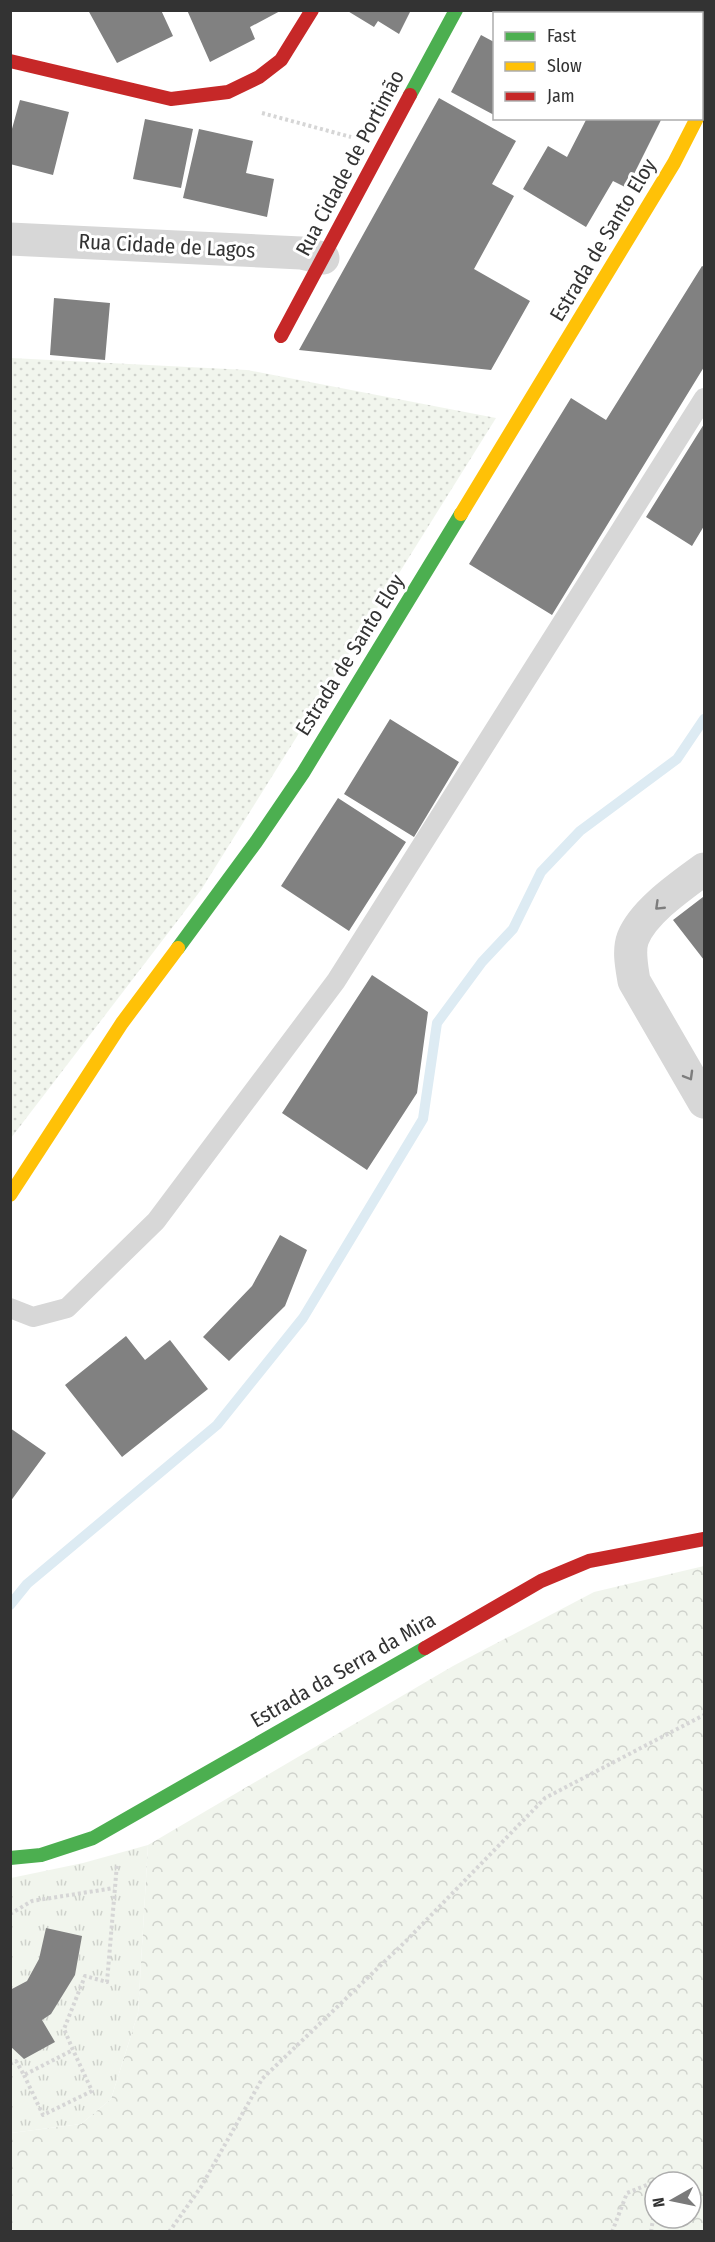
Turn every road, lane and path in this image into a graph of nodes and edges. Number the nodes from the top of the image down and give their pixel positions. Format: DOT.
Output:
graph roads {
  1 [pos="312,10"];
  2 [pos="456,10"];
  3 [pos="10,61"];
  4 [pos="257,112"];
  5 [pos="697,120"];
  6 [pos="383,146"];
  7 [pos="10,239"];
  8 [pos="323,258"];
  9 [pos="281,336"];
  10 [pos="705,398"];
  11 [pos="705,869"];
  12 [pos="705,1101"];
  13 [pos="10,1195"];
  14 [pos="10,1308"];
  15 [pos="705,1539"];
  16 [pos="705,1714"];
  17 [pos="120,1822"];
  18 [pos="10,1858"];
  19 [pos="114,1888"];
  20 [pos="10,1914"];
  21 [pos="73,2050"];
  22 [pos="10,2064"];
  23 [pos="24,2075"];
  24 [pos="643,2187"];
  25 [pos="169,2232"];
  26 [pos="612,2232"];
  1 -- 3 [label="street"];
  2 -- 6 [label="street, Rua Cidade de Portimão"];
  4 -- 6 [label="path"];
  5 -- 13 [label="street, Estrada de Santo Eloy"];
  6 -- 8 [label="street, Rua Cidade de Portimão"];
  7 -- 8 [label="street, Rua Cidade de Lagos"];
  8 -- 9 [label="street, Rua Cidade de Portimão"];
  10 -- 14 [label="lane"];
  11 -- 12 [label="street, one-way"];
  15 -- 17 [label="street, Estrada da Serra da Mira"];
  16 -- 25 [label="path"];
  17 -- 18 [label="street, Estrada da Serra da Mira"];
  17 -- 19 [label="path"];
  19 -- 20 [label="path"];
  19 -- 21 [label="path"];
  21 -- 23 [label="path"];
  21 -- 23 [label="path"];
  22 -- 23 [label="path"];
  24 -- 26 [label="path"];
}
